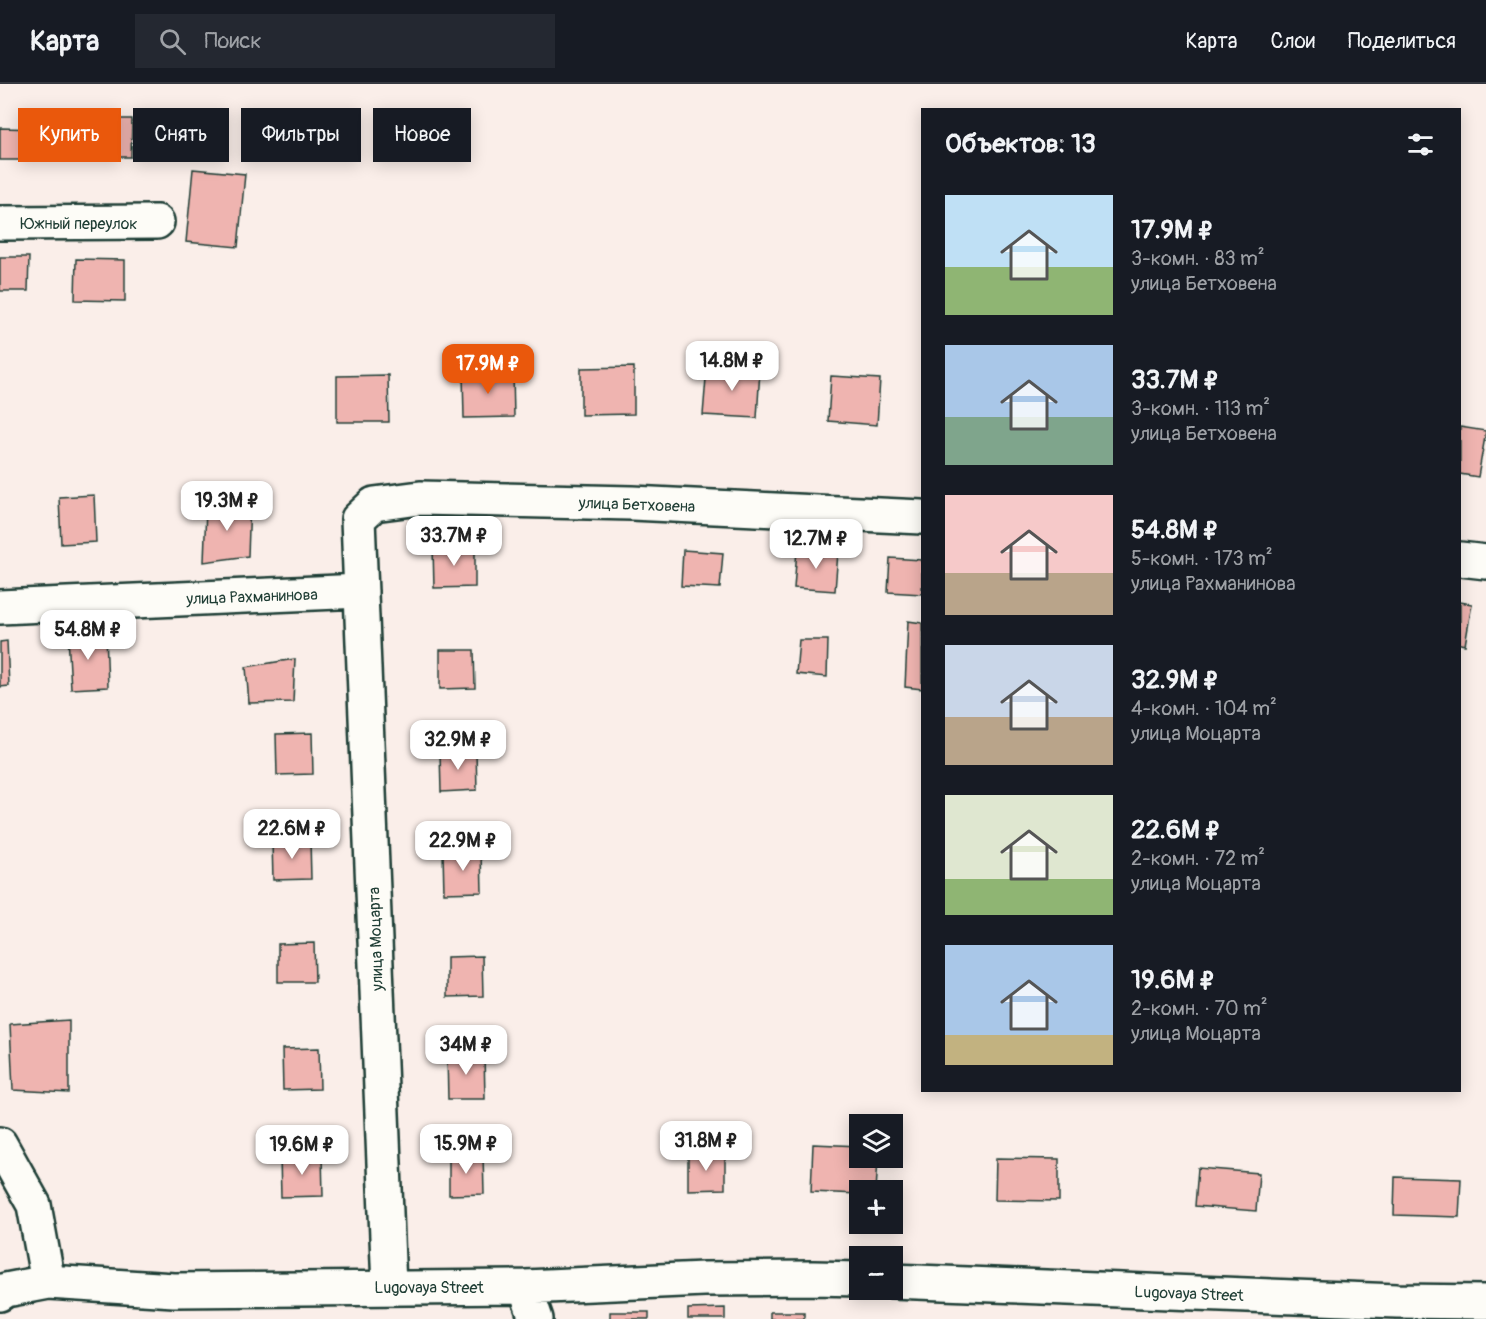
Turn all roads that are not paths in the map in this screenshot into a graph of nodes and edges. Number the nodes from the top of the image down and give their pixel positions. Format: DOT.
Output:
graph roads {
  1 [pos="158,222"];
  2 [pos="0,223"];
  3 [pos="921,517"];
  4 [pos="358,519"];
  5 [pos="1461,559"];
  6 [pos="1486,562"];
  7 [pos="361,591"];
  8 [pos="0,607"];
  9 [pos="0,1144"];
  10 [pos="849,1279"];
  11 [pos="48,1282"];
  12 [pos="903,1282"];
  13 [pos="389,1287"];
  14 [pos="525,1287"];
  15 [pos="0,1294"];
  16 [pos="1486,1302"];
  17 [pos="1399,1310"];
  18 [pos="536,1319"];
  1 -- 2 [label="street, Южный переулок"];
  3 -- 4 [label="street, улица Бетховена"];
  4 -- 7 [label="street, улица Моцарта"];
  5 -- 6 [label="street"];
  7 -- 8 [label="street, улица Рахманинова"];
  7 -- 13 [label="street, улица Моцарта"];
  9 -- 11 [label="street"];
  10 -- 14 [label="street, Lugovaya Street"];
  11 -- 13 [label="street, Lugovaya Street"];
  11 -- 15 [label="street, Lugovaya Street"];
  12 -- 17 [label="street, Lugovaya Street"];
  13 -- 14 [label="street, Lugovaya Street"];
  14 -- 18 [label="street"];
  16 -- 17 [label="street, Lugovaya Street"];
}
